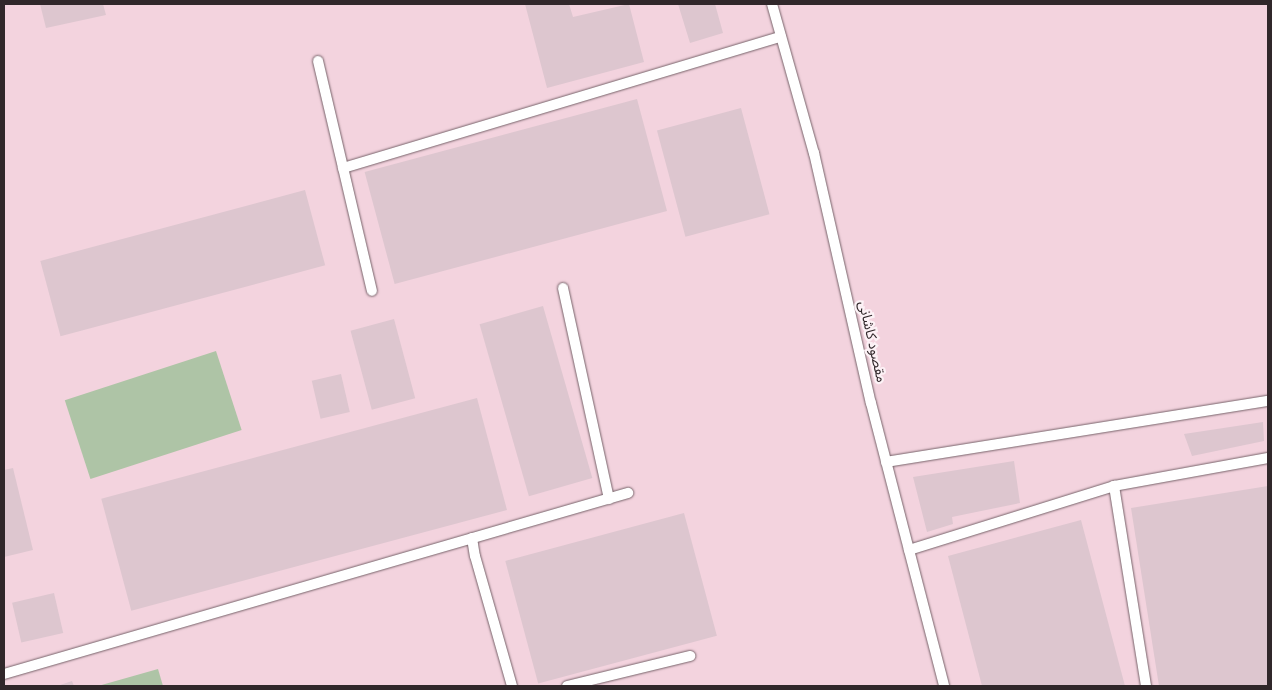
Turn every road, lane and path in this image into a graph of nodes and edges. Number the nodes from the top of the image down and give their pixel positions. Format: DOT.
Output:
graph roads {
  1 [pos="772,4"];
  2 [pos="781,37"];
  3 [pos="318,61"];
  4 [pos="343,168"];
  5 [pos="564,288"];
  6 [pos="372,291"];
  7 [pos="1268,401"];
  8 [pos="1268,458"];
  9 [pos="886,462"];
  10 [pos="1114,486"];
  11 [pos="628,494"];
  12 [pos="609,499"];
  13 [pos="472,538"];
  14 [pos="909,550"];
  15 [pos="690,656"];
  16 [pos="4,674"];
  17 [pos="512,686"];
  18 [pos="567,686"];
  19 [pos="944,686"];
  20 [pos="1146,686"];
  1 -- 2 [label="lane, مقصود کاشانی"];
  2 -- 4 [label="lane"];
  2 -- 9 [label="lane, مقصود کاشانی"];
  3 -- 4 [label="lane"];
  4 -- 6 [label="lane"];
  5 -- 12 [label="lane"];
  7 -- 9 [label="lane"];
  8 -- 10 [label="lane"];
  9 -- 14 [label="lane, مقصود کاشانی"];
  10 -- 14 [label="lane"];
  10 -- 20 [label="lane"];
  11 -- 12 [label="lane"];
  12 -- 13 [label="lane"];
  13 -- 16 [label="lane"];
  13 -- 17 [label="lane"];
  14 -- 19 [label="lane, مقصود کاشانی"];
  15 -- 18 [label="lane"];
}
